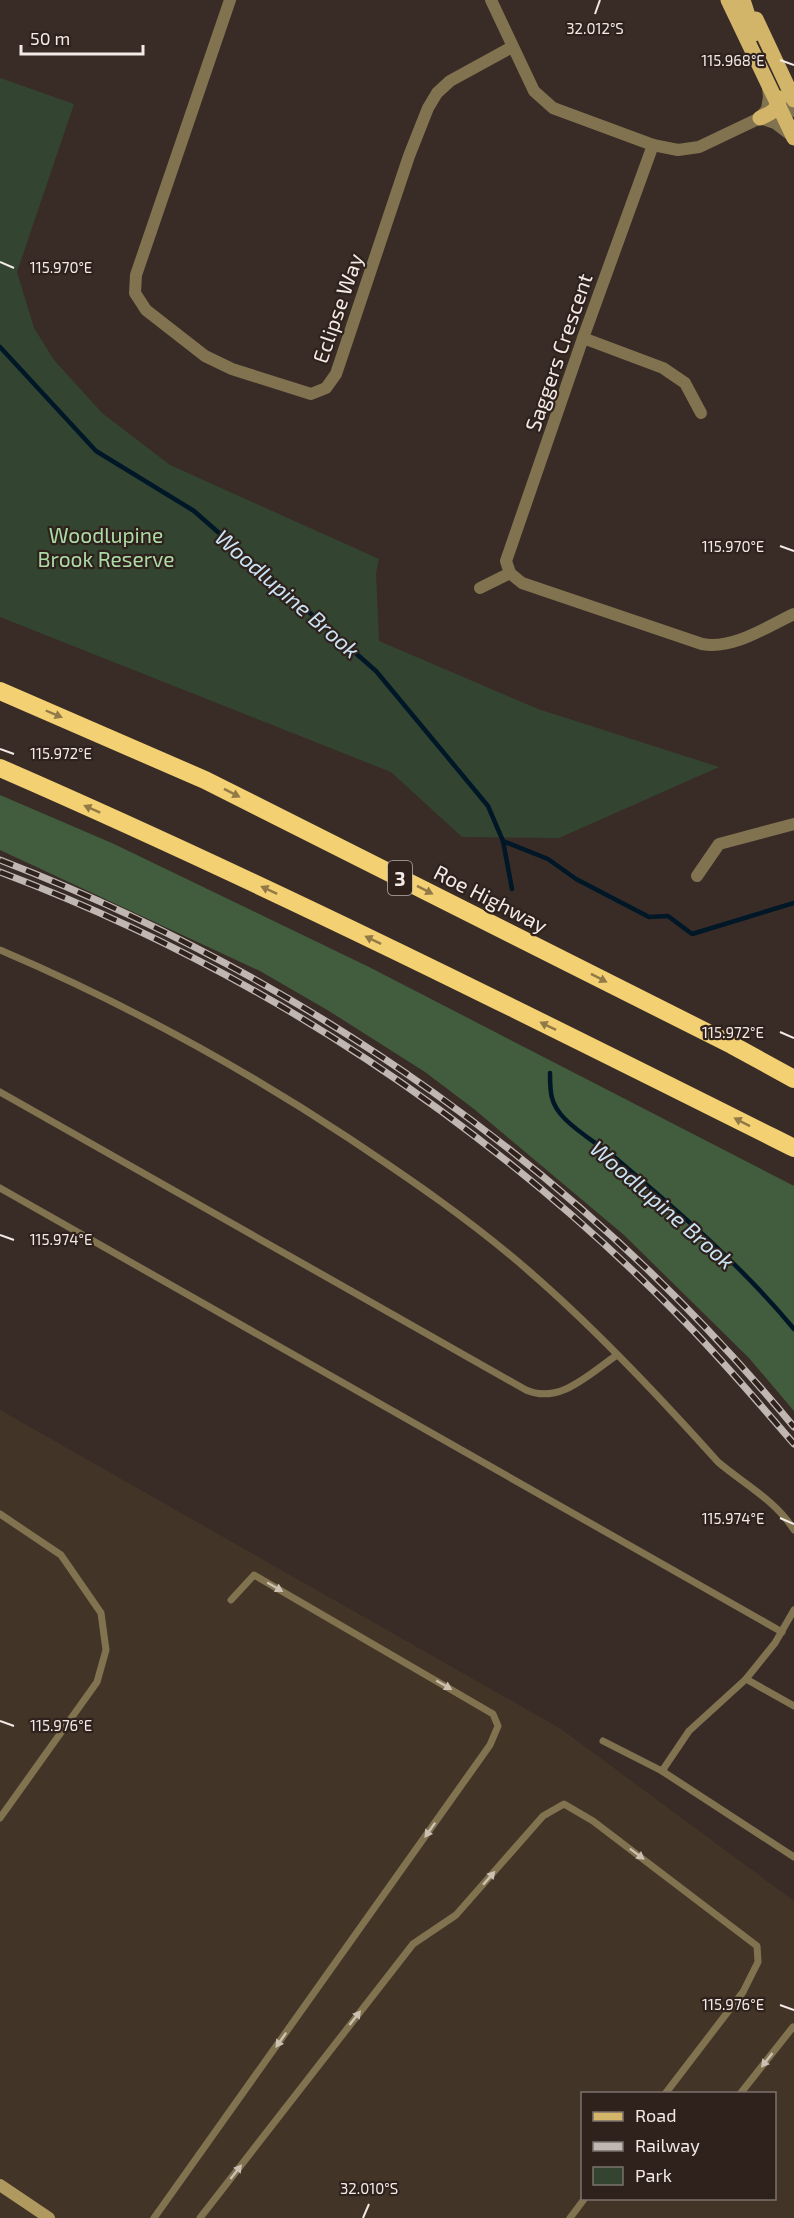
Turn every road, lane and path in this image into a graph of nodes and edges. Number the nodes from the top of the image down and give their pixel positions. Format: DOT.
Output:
graph roads {
  1 [pos="230,0"];
  2 [pos="490,0"];
  3 [pos="728,0"];
  4 [pos="745,0"];
  5 [pos="512,46"];
  6 [pos="794,100"];
  7 [pos="768,110"];
  8 [pos="794,111"];
  9 [pos="794,138"];
  10 [pos="653,145"];
  11 [pos="583,338"];
  12 [pos="701,413"];
  13 [pos="510,573"];
  14 [pos="480,588"];
  15 [pos="794,614"];
  16 [pos="0,691"];
  17 [pos="0,768"];
  18 [pos="794,824"];
  19 [pos="697,876"];
  20 [pos="0,950"];
  21 [pos="794,1079"];
  22 [pos="0,1092"];
  23 [pos="794,1148"];
  24 [pos="0,1188"];
  25 [pos="617,1355"];
  26 [pos="0,1514"];
  27 [pos="794,1530"];
  28 [pos="231,1600"];
  29 [pos="794,1610"];
  30 [pos="782,1632"];
  31 [pos="746,1679"];
  32 [pos="794,1706"];
  33 [pos="603,1741"];
  34 [pos="662,1771"];
  35 [pos="0,1818"];
  36 [pos="794,1857"];
  37 [pos="794,2028"];
  38 [pos="667,2092"];
  39 [pos="742,2092"];
  40 [pos="0,2185"];
  41 [pos="584,2200"];
  42 [pos="49,2218"];
  43 [pos="154,2218"];
  44 [pos="200,2218"];
  45 [pos="570,2218"];
  1 -- 5 [label="street, Eclipse Way"];
  2 -- 5 [label="street"];
  3 -- 7 [label="main road"];
  4 -- 6 [label="main road"];
  4 -- 7 [label="main road"];
  5 -- 10 [label="street"];
  7 -- 8 [label="street"];
  7 -- 9 [label="main road"];
  7 -- 9 [label="street"];
  7 -- 10 [label="street"];
  10 -- 11 [label="street, Saggers Crescent"];
  11 -- 12 [label="street"];
  11 -- 13 [label="street, Saggers Crescent"];
  13 -- 14 [label="street"];
  13 -- 15 [label="street"];
  16 -- 21 [label="highway, Roe Highway / 3, one-way"];
  23 -- 17 [label="highway, one-way"];
  18 -- 19 [label="street"];
  20 -- 25 [label="lane"];
  22 -- 25 [label="lane"];
  24 -- 30 [label="lane"];
  25 -- 27 [label="lane"];
  26 -- 35 [label="lane"];
  28 -- 43 [label="lane, one-way"];
  29 -- 30 [label="lane"];
  30 -- 31 [label="lane"];
  31 -- 32 [label="lane"];
  31 -- 34 [label="lane"];
  33 -- 34 [label="lane"];
  34 -- 36 [label="lane"];
  37 -- 39 [label="lane, one-way"];
  44 -- 38 [label="lane, one-way"];
  40 -- 42 [label="street"];
  41 -- 45 [label="lane"];
}
